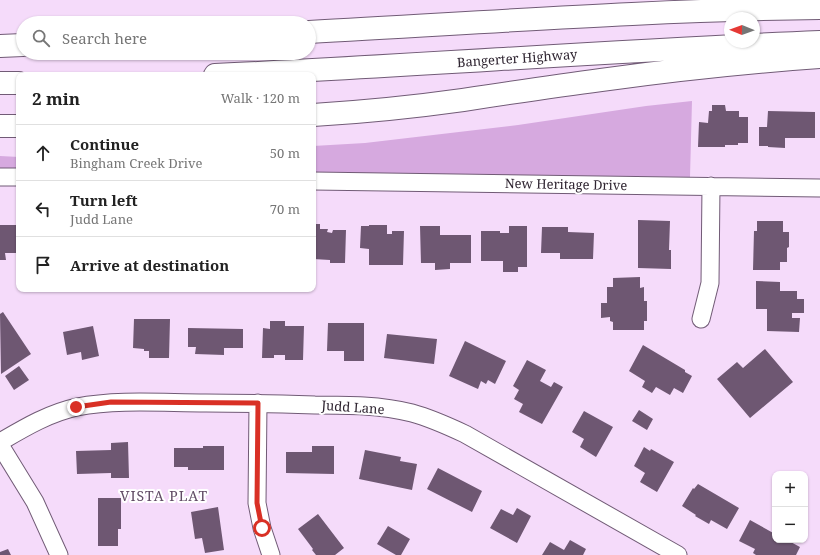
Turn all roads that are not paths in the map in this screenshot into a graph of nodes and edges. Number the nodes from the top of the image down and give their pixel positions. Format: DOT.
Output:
graph roads {
  1 [pos="820,8"];
  2 [pos="316,32"];
  3 [pos="820,42"];
  4 [pos="16,45"];
  5 [pos="0,46"];
  6 [pos="820,57"];
  7 [pos="268,72"];
  8 [pos="16,82"];
  9 [pos="0,83"];
  10 [pos="316,115"];
  11 [pos="0,126"];
  12 [pos="16,126"];
  13 [pos="0,177"];
  14 [pos="16,177"];
  15 [pos="316,181"];
  16 [pos="711,186"];
  17 [pos="820,188"];
  18 [pos="701,319"];
  19 [pos="258,403"];
  20 [pos="0,442"];
  21 [pos="0,445"];
  22 [pos="59,555"];
  23 [pos="271,555"];
  24 [pos="678,555"];
  1 -- 2 [label="highway"];
  3 -- 7 [label="highway, Bangerter Highway"];
  4 -- 5 [label="highway"];
  6 -- 10 [label="highway"];
  8 -- 9 [label="highway"];
  11 -- 12 [label="highway"];
  13 -- 14 [label="street"];
  15 -- 16 [label="street, New Heritage Drive"];
  16 -- 17 [label="street, New Heritage Drive"];
  16 -- 18 [label="street"];
  19 -- 20 [label="street, Judd Lane"];
  19 -- 23 [label="street"];
  19 -- 24 [label="street, Judd Lane"];
  21 -- 22 [label="street"];
}
